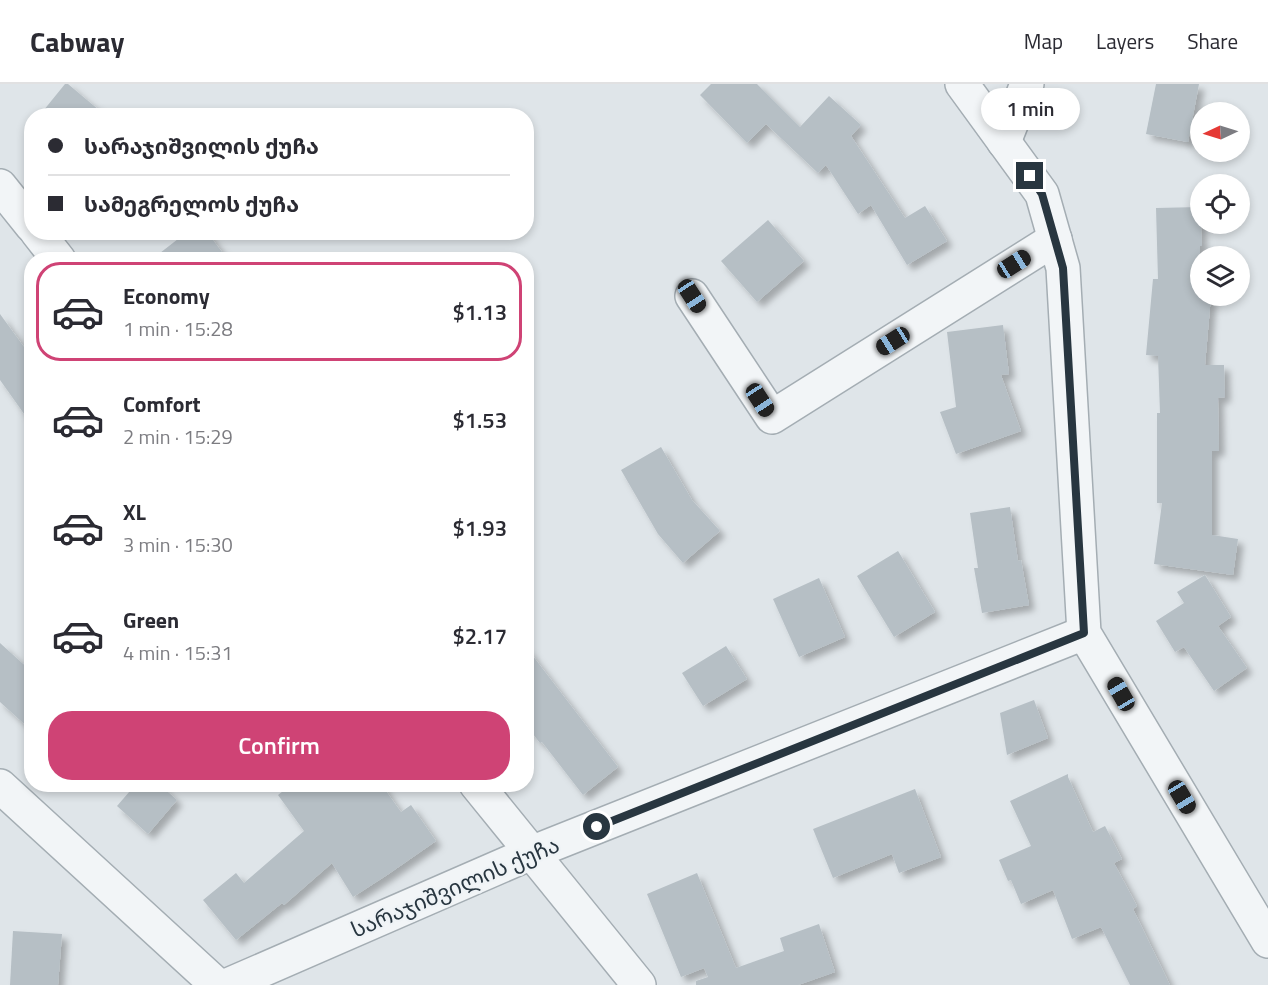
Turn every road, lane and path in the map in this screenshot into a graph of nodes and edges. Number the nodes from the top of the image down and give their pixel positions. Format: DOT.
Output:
graph roads {
  1 [pos="962,84"];
  2 [pos="1027,84"];
  3 [pos="1004,142"];
  4 [pos="0,186"];
  5 [pos="24,216"];
  6 [pos="1055,239"];
  7 [pos="692,296"];
  8 [pos="1084,633"];
  9 [pos="0,786"];
  10 [pos="482,792"];
  11 [pos="531,853"];
  12 [pos="1268,941"];
  13 [pos="217,985"];
  14 [pos="228,985"];
  15 [pos="639,985"];
  1 -- 3 [label="street"];
  2 -- 3 [label="street"];
  3 -- 6 [label="street"];
  4 -- 5 [label="street"];
  6 -- 7 [label="street"];
  6 -- 8 [label="street"];
  8 -- 11 [label="street, სარაჯიშვილის ქუჩა"];
  8 -- 12 [label="street"];
  9 -- 13 [label="street"];
  10 -- 11 [label="street"];
  11 -- 14 [label="street, სარაჯიშვილის ქუჩა"];
  11 -- 15 [label="street"];
}
